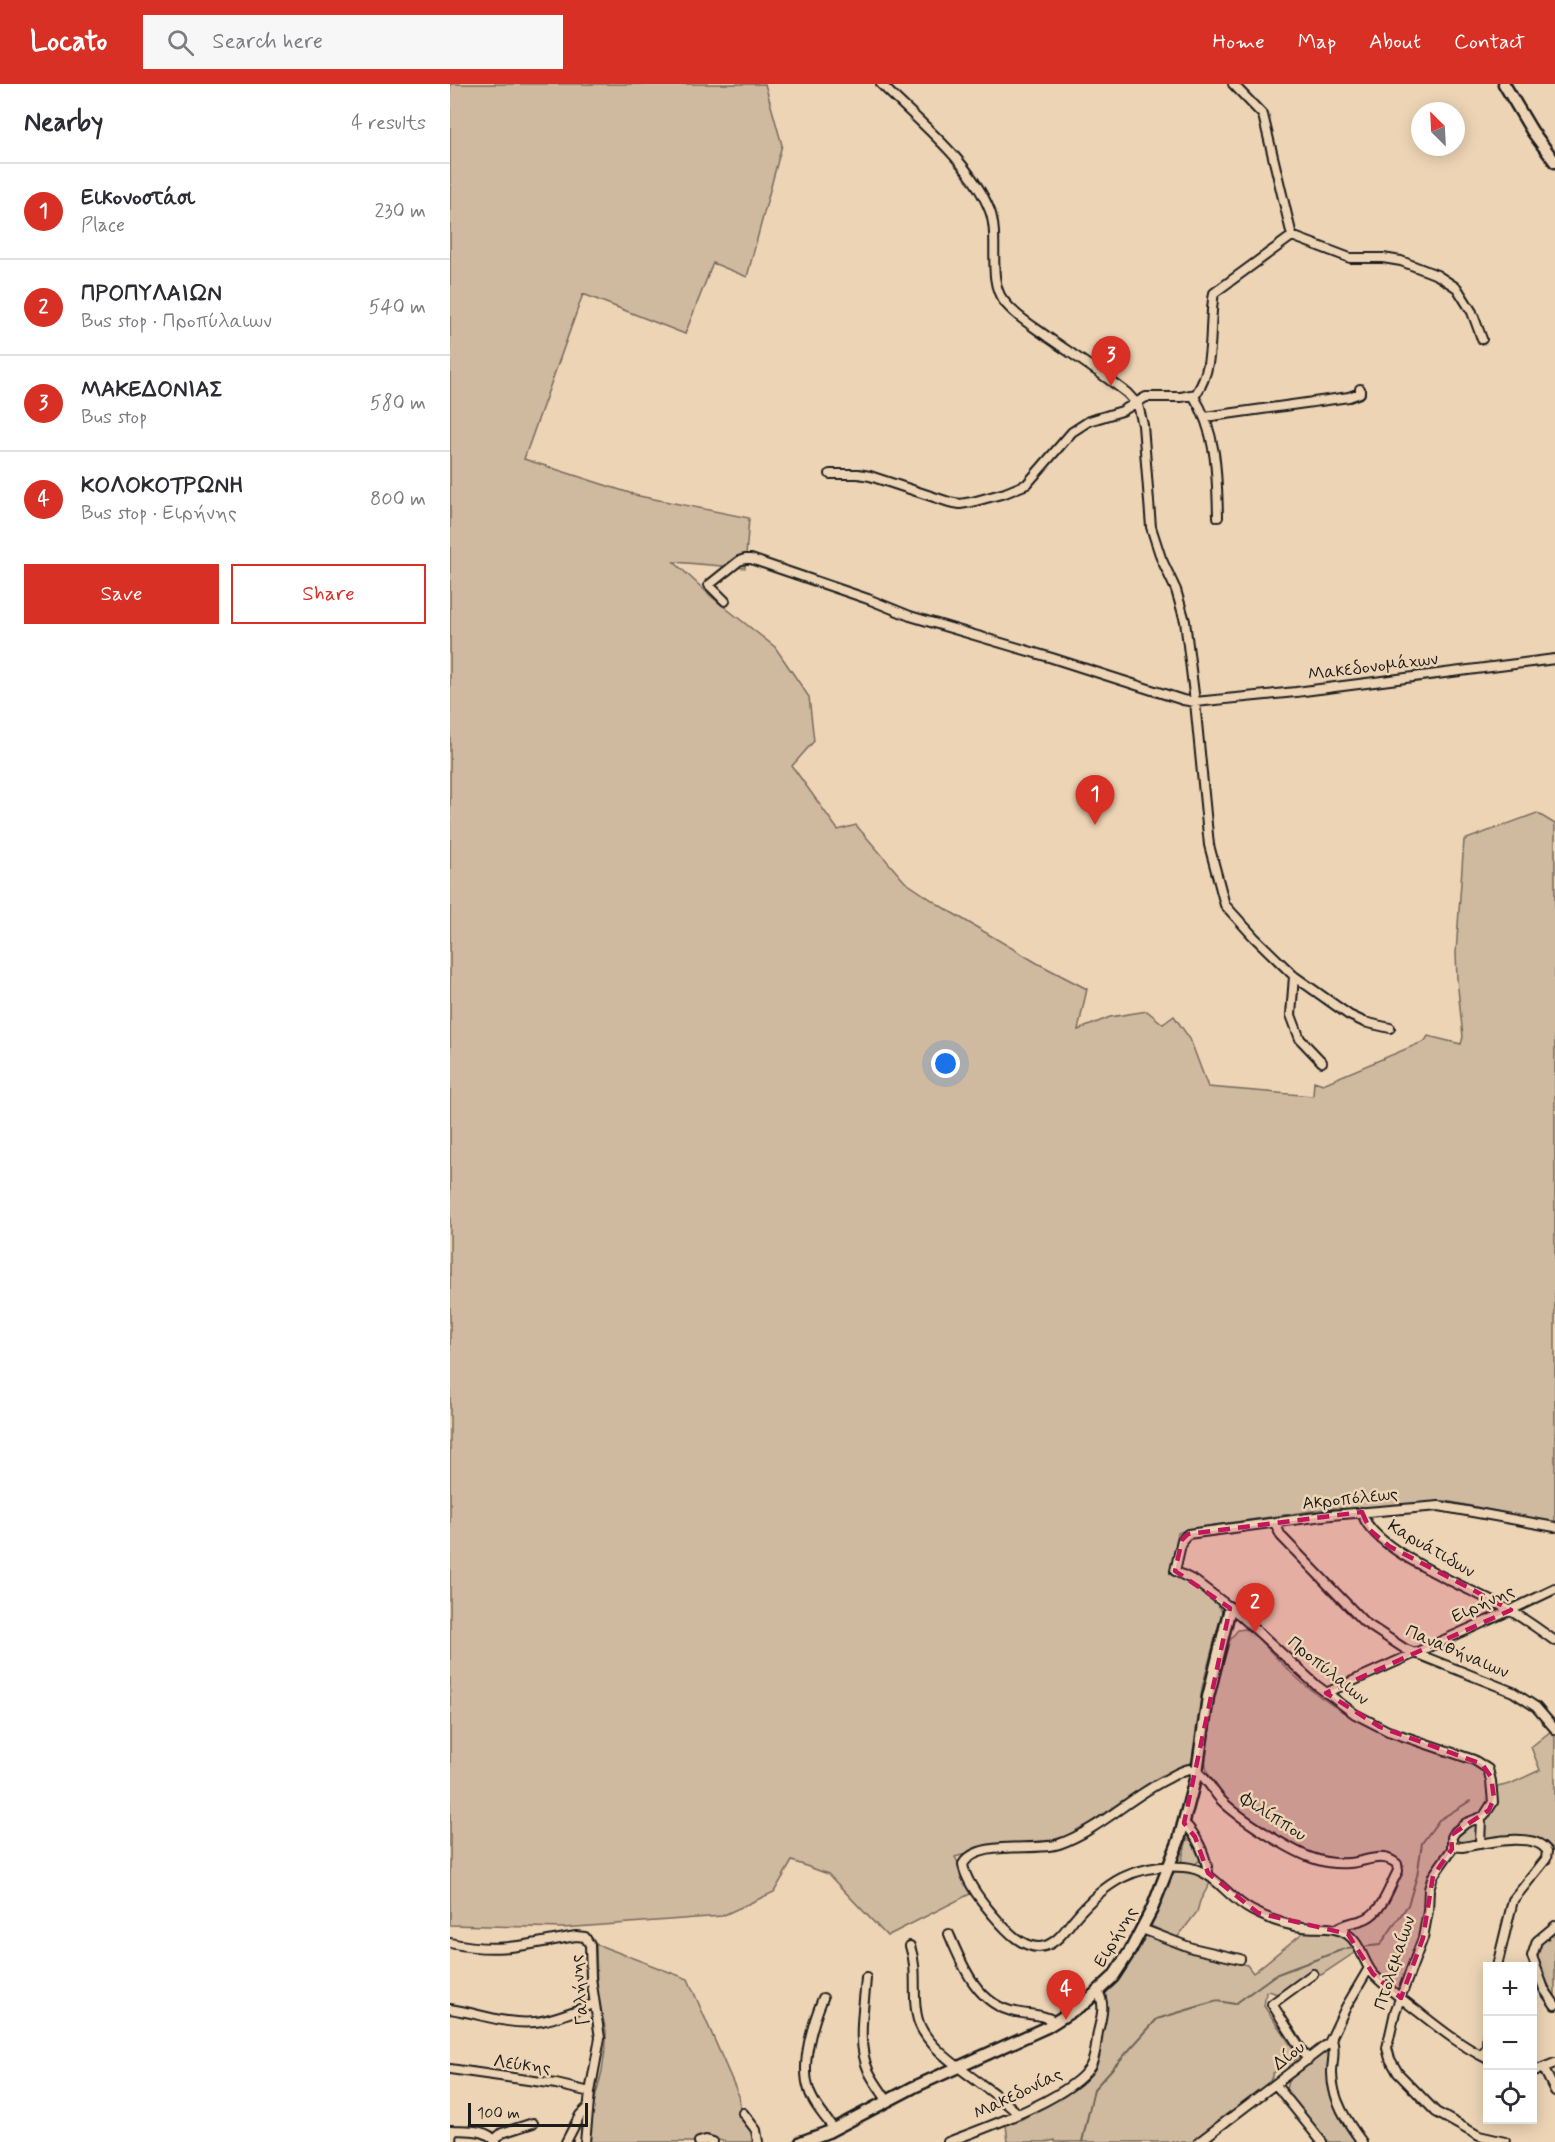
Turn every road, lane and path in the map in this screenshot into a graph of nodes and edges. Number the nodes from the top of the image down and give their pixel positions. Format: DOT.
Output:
graph roads {
  1 [pos="881,84"];
  2 [pos="1233,84"];
  3 [pos="1504,84"];
  4 [pos="1555,162"];
  5 [pos="1292,236"];
  6 [pos="1482,339"];
  7 [pos="1360,389"];
  8 [pos="1193,396"];
  9 [pos="1136,402"];
  10 [pos="1205,417"];
  11 [pos="830,474"];
  12 [pos="1218,517"];
  13 [pos="725,601"];
  14 [pos="1555,659"];
  15 [pos="1195,702"];
  16 [pos="1294,976"];
  17 [pos="1390,1028"];
  18 [pos="1322,1062"];
  19 [pos="1362,1512"];
  20 [pos="1275,1523"];
  21 [pos="1555,1527"];
  22 [pos="1175,1571"];
  23 [pos="1555,1588"];
  24 [pos="1230,1608"];
  25 [pos="1511,1610"];
  26 [pos="1555,1641"];
  27 [pos="1416,1653"];
  28 [pos="1326,1693"];
  29 [pos="1555,1730"];
  30 [pos="1197,1772"];
  31 [pos="1481,1818"];
  32 [pos="1184,1823"];
  33 [pos="1480,1845"];
  34 [pos="1453,1846"];
  35 [pos="1170,1866"];
  36 [pos="1208,1874"];
  37 [pos="1555,1926"];
  38 [pos="1142,1929"];
  39 [pos="1337,1929"];
  40 [pos="949,1934"];
  41 [pos="450,1943"];
  42 [pos="910,1946"];
  43 [pos="1240,1959"];
  44 [pos="1498,1962"];
  45 [pos="1369,1968"];
  46 [pos="1313,1974"];
  47 [pos="866,1978"];
  48 [pos="1098,1992"];
  49 [pos="823,1998"];
  50 [pos="1401,1998"];
  51 [pos="594,2004"];
  52 [pos="1555,2005"];
  53 [pos="450,2009"];
  54 [pos="1056,2022"];
  55 [pos="1332,2040"];
  56 [pos="1483,2056"];
  57 [pos="1308,2060"];
  58 [pos="1555,2063"];
  59 [pos="959,2066"];
  60 [pos="450,2069"];
  61 [pos="1544,2069"];
  62 [pos="1537,2071"];
  63 [pos="1276,2085"];
  64 [pos="1555,2091"];
  65 [pos="590,2092"];
  66 [pos="887,2100"];
  67 [pos="588,2107"];
  68 [pos="743,2113"];
  69 [pos="1018,2114"];
  70 [pos="533,2123"];
  71 [pos="834,2129"];
  72 [pos="451,2130"];
  73 [pos="495,2141"];
  74 [pos="1203,2141"];
  75 [pos="451,2142"];
  76 [pos="566,2142"];
  77 [pos="585,2142"];
  78 [pos="699,2142"];
  79 [pos="713,2142"];
  80 [pos="758,2142"];
  81 [pos="801,2142"];
  82 [pos="948,2142"];
  83 [pos="1322,2142"];
  84 [pos="1362,2142"];
  85 [pos="1504,2142"];
  1 -- 9 [label="street"];
  2 -- 5 [label="street"];
  3 -- 4 [label="street"];
  5 -- 6 [label="street"];
  5 -- 8 [label="street"];
  7 -- 10 [label="street"];
  8 -- 9 [label="street"];
  8 -- 10 [label="street"];
  9 -- 11 [label="street"];
  9 -- 15 [label="street"];
  10 -- 12 [label="street"];
  13 -- 15 [label="street"];
  14 -- 15 [label="street, Μακεδονομάχων"];
  15 -- 16 [label="street"];
  16 -- 17 [label="street"];
  16 -- 18 [label="street"];
  19 -- 20 [label="street, Ακροπόλεως"];
  19 -- 21 [label="street, Ακροπόλεως"];
  19 -- 25 [label="street, Καρυάτιδων"];
  20 -- 22 [label="street, Ακροπόλεως"];
  20 -- 27 [label="street, Παναθήναιων"];
  22 -- 24 [label="street, Προπύλαιων"];
  23 -- 25 [label="street, Ειρήνης"];
  24 -- 28 [label="street, Προπύλαιων"];
  24 -- 30 [label="street, Ειρήνης"];
  25 -- 26 [label="street, Καρυάτιδων"];
  25 -- 27 [label="street, Ειρήνης"];
  27 -- 28 [label="street, Ειρήνης"];
  27 -- 29 [label="street, Παναθήναιων"];
  28 -- 31 [label="street, Προπύλαιων"];
  30 -- 32 [label="street, Ειρήνης"];
  30 -- 35 [label="street"];
  30 -- 39 [label="street, Φιλίππου"];
  31 -- 33 [label="street"];
  31 -- 34 [label="street, Πτολεμαίων"];
  32 -- 35 [label="street, Ειρήνης"];
  32 -- 36 [label="street"];
  33 -- 34 [label="street"];
  33 -- 44 [label="street"];
  34 -- 50 [label="street, Πτολεμαίων"];
  35 -- 36 [label="street"];
  35 -- 38 [label="street, Ειρήνης"];
  36 -- 39 [label="street"];
  37 -- 52 [label="street"];
  38 -- 43 [label="street"];
  38 -- 48 [label="street, Ειρήνης"];
  39 -- 45 [label="street"];
  40 -- 54 [label="street"];
  41 -- 51 [label="street, Γαλήνης"];
  42 -- 59 [label="street"];
  45 -- 50 [label="street"];
  45 -- 55 [label="street, Δίου"];
  46 -- 57 [label="street"];
  47 -- 66 [label="street"];
  48 -- 54 [label="street, Ειρήνης"];
  48 -- 69 [label="street, Μακεδονίας"];
  49 -- 71 [label="street"];
  50 -- 56 [label="street"];
  50 -- 85 [label="street, Πτολεμαίων"];
  51 -- 53 [label="street"];
  51 -- 65 [label="street, Γαλήνης"];
  54 -- 59 [label="street, Ειρήνης"];
  55 -- 57 [label="street, Δίου"];
  55 -- 84 [label="street"];
  57 -- 63 [label="street, Δίου"];
  58 -- 61 [label="street"];
  59 -- 66 [label="street, Ειρήνης"];
  59 -- 69 [label="street"];
  60 -- 65 [label="street, Λεύκης"];
  61 -- 62 [label="street"];
  61 -- 64 [label="street"];
  63 -- 74 [label="street, Δίου"];
  63 -- 83 [label="street"];
  65 -- 67 [label="street, Γαλήνης"];
  66 -- 71 [label="street, Ειρήνης"];
  67 -- 76 [label="street"];
  67 -- 77 [label="street, Γαλήνης"];
  68 -- 80 [label="street"];
  69 -- 82 [label="street, Μακεδονίας"];
  70 -- 73 [label="street"];
  71 -- 81 [label="street, Ειρήνης"];
  72 -- 73 [label="street"];
  72 -- 75 [label="street"];
  78 -- 79 [label="street"];
}
